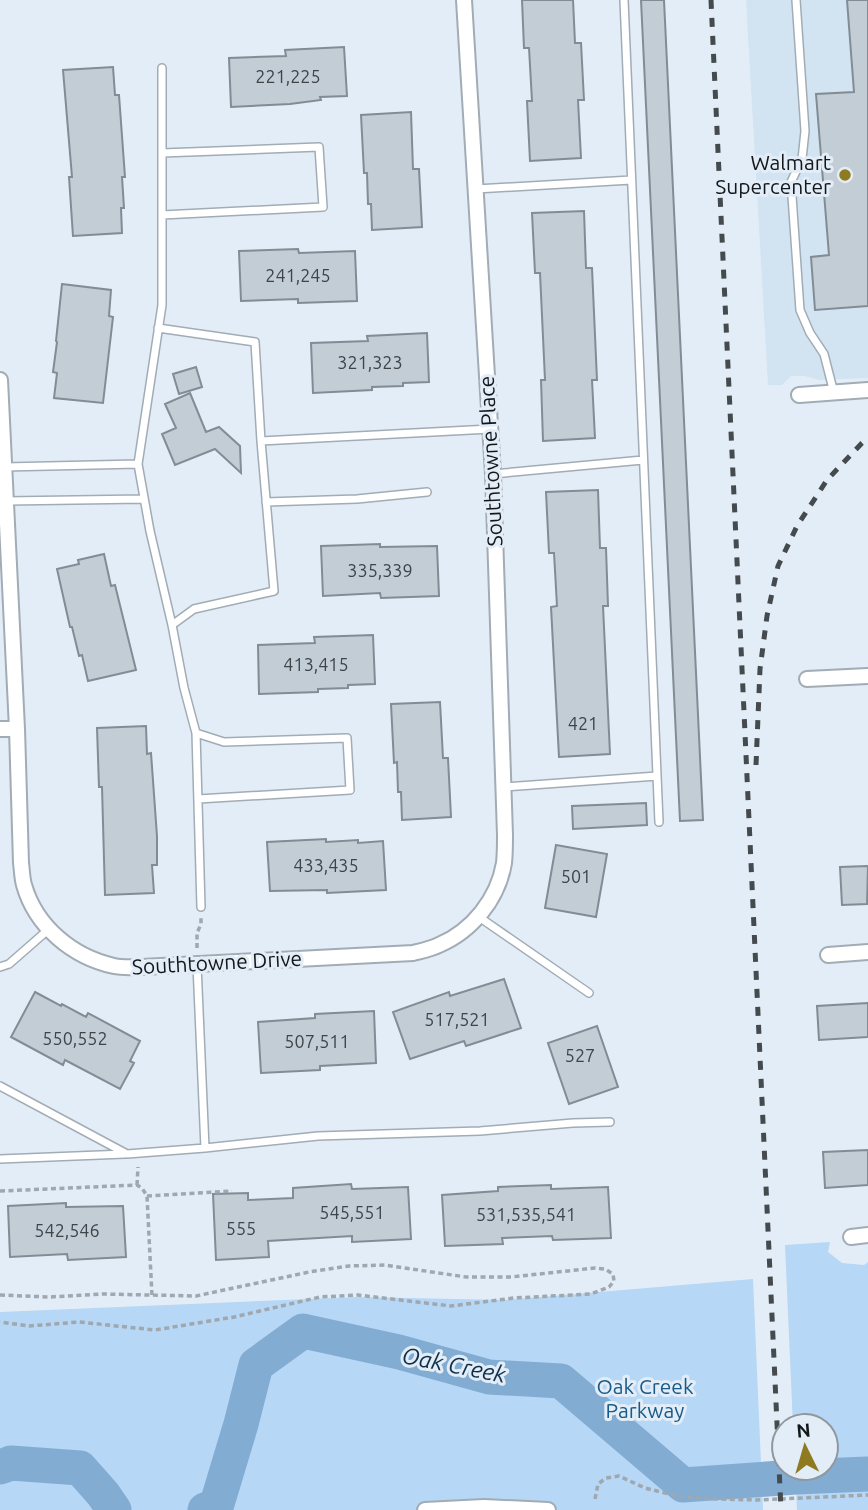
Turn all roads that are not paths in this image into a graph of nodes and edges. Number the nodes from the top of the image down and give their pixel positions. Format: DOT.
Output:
graph roads {
  1 [pos="464,0"];
  2 [pos="624,0"];
  3 [pos="796,0"];
  4 [pos="162,68"];
  5 [pos="162,153"];
  6 [pos="631,180"];
  7 [pos="475,189"];
  8 [pos="162,215"];
  9 [pos="158,328"];
  10 [pos="0,380"];
  11 [pos="868,390"];
  12 [pos="834,393"];
  13 [pos="799,395"];
  14 [pos="490,429"];
  15 [pos="261,441"];
  16 [pos="643,460"];
  17 [pos="138,464"];
  18 [pos="4,467"];
  19 [pos="493,474"];
  20 [pos="427,492"];
  21 [pos="144,499"];
  22 [pos="5,501"];
  23 [pos="266,502"];
  24 [pos="172,625"];
  25 [pos="868,676"];
  26 [pos="807,679"];
  27 [pos="0,729"];
  28 [pos="17,729"];
  29 [pos="196,733"];
  30 [pos="657,776"];
  31 [pos="503,787"];
  32 [pos="198,799"];
  33 [pos="659,822"];
  34 [pos="201,907"];
  35 [pos="479,916"];
  36 [pos="49,929"];
  37 [pos="868,952"];
  38 [pos="828,954"];
  39 [pos="197,964"];
  40 [pos="0,967"];
  41 [pos="589,993"];
  42 [pos="0,1086"];
  43 [pos="610,1122"];
  44 [pos="205,1148"];
  45 [pos="127,1154"];
  46 [pos="0,1160"];
  47 [pos="868,1236"];
  48 [pos="851,1237"];
  49 [pos="425,1510"];
  50 [pos="548,1510"];
  1 -- 7 [label="street, Southtowne Place"];
  2 -- 6 [label="lane"];
  3 -- 12 [label="lane"];
  4 -- 5 [label="lane"];
  5 -- 8 [label="lane"];
  5 -- 8 [label="lane"];
  6 -- 7 [label="lane"];
  6 -- 16 [label="lane"];
  7 -- 14 [label="street, Southtowne Place"];
  8 -- 9 [label="lane"];
  9 -- 15 [label="lane"];
  9 -- 17 [label="lane"];
  10 -- 18 [label="street, Southtowne Drive"];
  11 -- 12 [label="street"];
  12 -- 13 [label="street"];
  14 -- 15 [label="lane"];
  14 -- 19 [label="street, Southtowne Place"];
  15 -- 23 [label="lane"];
  16 -- 19 [label="lane"];
  16 -- 30 [label="lane"];
  17 -- 18 [label="lane"];
  17 -- 21 [label="lane"];
  18 -- 22 [label="street, Southtowne Drive"];
  19 -- 31 [label="street, Southtowne Place"];
  20 -- 23 [label="lane"];
  21 -- 22 [label="lane"];
  21 -- 24 [label="lane"];
  22 -- 28 [label="street, Southtowne Drive"];
  23 -- 24 [label="lane"];
  24 -- 29 [label="lane"];
  25 -- 26 [label="street"];
  27 -- 28 [label="street"];
  28 -- 36 [label="street, Southtowne Drive"];
  29 -- 32 [label="lane"];
  29 -- 32 [label="lane"];
  30 -- 31 [label="lane"];
  30 -- 33 [label="lane"];
  31 -- 35 [label="street, Southtowne Place"];
  32 -- 34 [label="lane"];
  35 -- 39 [label="street, Southtowne Drive"];
  35 -- 41 [label="lane"];
  36 -- 39 [label="street, Southtowne Drive"];
  36 -- 40 [label="lane"];
  37 -- 38 [label="street"];
  39 -- 44 [label="lane"];
  42 -- 45 [label="lane"];
  43 -- 44 [label="lane"];
  44 -- 45 [label="lane"];
  45 -- 46 [label="lane"];
  47 -- 48 [label="street"];
  49 -- 50 [label="street"];
}
